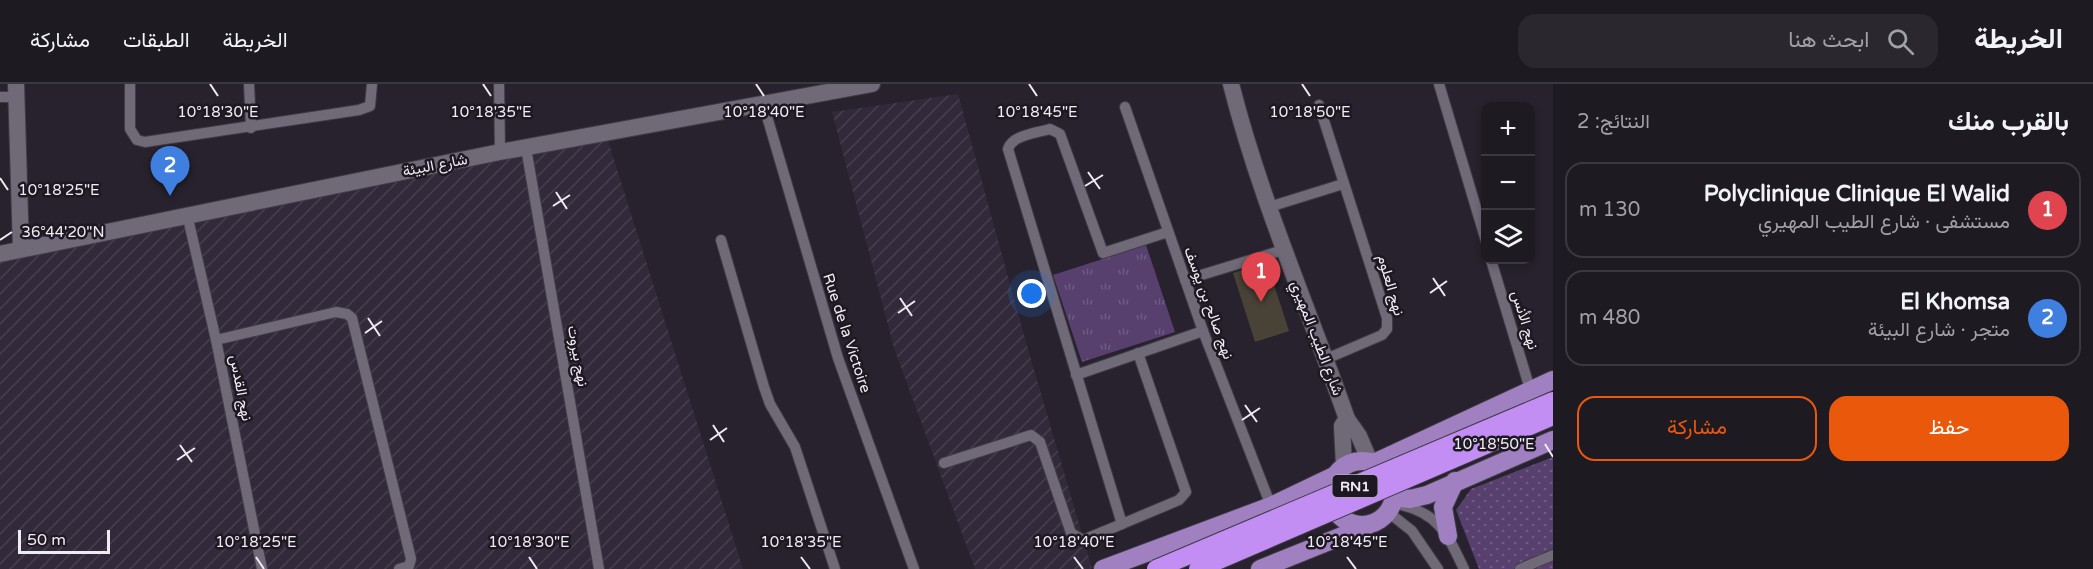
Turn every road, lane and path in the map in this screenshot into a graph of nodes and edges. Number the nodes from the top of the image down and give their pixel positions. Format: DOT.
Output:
graph roads {
  1 [pos="130,84"];
  2 [pos="249,84"];
  3 [pos="372,84"];
  4 [pos="499,84"];
  5 [pos="872,84"];
  6 [pos="1438,84"];
  7 [pos="1232,85"];
  8 [pos="11,93"];
  9 [pos="763,104"];
  10 [pos="1319,105"];
  11 [pos="1125,107"];
  12 [pos="251,128"];
  13 [pos="526,148"];
  14 [pos="500,152"];
  15 [pos="1343,184"];
  16 [pos="1269,207"];
  17 [pos="188,214"];
  18 [pos="1481,227"];
  19 [pos="1168,232"];
  20 [pos="721,240"];
  21 [pos="21,249"];
  22 [pos="1283,250"];
  23 [pos="0,254"];
  24 [pos="1492,264"];
  25 [pos="1185,280"];
  26 [pos="1203,332"];
  27 [pos="216,340"];
  28 [pos="1138,353"];
  29 [pos="1326,359"];
  30 [pos="1076,375"];
  31 [pos="1553,380"];
  32 [pos="1530,389"];
  33 [pos="1553,401"];
  34 [pos="1553,416"];
  35 [pos="1347,419"];
  36 [pos="1553,440"];
  37 [pos="1372,462"];
  38 [pos="944,463"];
  39 [pos="1339,471"];
  40 [pos="1455,481"];
  41 [pos="1391,504"];
  42 [pos="1271,506"];
  43 [pos="1122,524"];
  44 [pos="1371,524"];
  45 [pos="1448,536"];
  46 [pos="1553,555"];
  47 [pos="262,569"];
  48 [pos="399,569"];
  49 [pos="600,569"];
  50 [pos="836,569"];
  51 [pos="914,569"];
  52 [pos="1103,569"];
  53 [pos="1156,569"];
  54 [pos="1198,569"];
  55 [pos="1260,569"];
  56 [pos="1438,569"];
  57 [pos="1464,569"];
  58 [pos="1520,569"];
  1 -- 12 [label="street"];
  2 -- 12 [label="street"];
  3 -- 12 [label="street"];
  4 -- 14 [label="street"];
  5 -- 9 [label="main road, شارع البيئة"];
  6 -- 18 [label="street"];
  7 -- 16 [label="main road, شارع الطيب المهيري"];
  8 -- 21 [label="main road"];
  9 -- 13 [label="main road, شارع البيئة"];
  9 -- 51 [label="street, Rue de la Victoire"];
  10 -- 15 [label="street, نهج العلوم"];
  11 -- 19 [label="street, نهج صالح بن يوسف"];
  13 -- 14 [label="main road, شارع البيئة"];
  13 -- 49 [label="street, نهج بيروت"];
  14 -- 17 [label="main road, شارع البيئة"];
  15 -- 16 [label="street"];
  15 -- 29 [label="street, نهج العلوم"];
  16 -- 22 [label="main road, شارع الطيب المهيري"];
  17 -- 21 [label="main road, شارع البيئة"];
  17 -- 27 [label="street, نهج القدس"];
  19 -- 25 [label="street, نهج صالح بن يوسف"];
  19 -- 30 [label="street"];
  20 -- 50 [label="street"];
  21 -- 23 [label="main road, شارع البيئة"];
  22 -- 25 [label="street"];
  22 -- 29 [label="main road, شارع الطيب المهيري"];
  24 -- 32 [label="street, نهج الأنس"];
  25 -- 26 [label="street, نهج صالح بن يوسف"];
  26 -- 28 [label="street"];
  26 -- 42 [label="street, نهج صالح بن يوسف"];
  27 -- 47 [label="street, نهج القدس"];
  27 -- 48 [label="street"];
  28 -- 30 [label="street"];
  28 -- 43 [label="street"];
  29 -- 35 [label="main road, شارع الطيب المهيري"];
  30 -- 43 [label="street"];
  31 -- 32 [label="main road"];
  32 -- 37 [label="main road"];
  33 -- 53 [label="highway, RN1, bridge"];
  34 -- 54 [label="highway, RN1, bridge"];
  35 -- 37 [label="main road"];
  35 -- 39 [label="main road"];
  36 -- 40 [label="main road"];
  37 -- 39 [label="main road, RN1"];
  37 -- 41 [label="main road, RN1"];
  38 -- 43 [label="street"];
  39 -- 42 [label="main road"];
  39 -- 44 [label="main road, RN1"];
  40 -- 41 [label="main road"];
  40 -- 45 [label="main road"];
  41 -- 44 [label="main road, RN1"];
  41 -- 45 [label="street"];
  41 -- 56 [label="street"];
  42 -- 52 [label="main road"];
  44 -- 55 [label="main road"];
  45 -- 57 [label="street"];
  46 -- 58 [label="street"];
}
